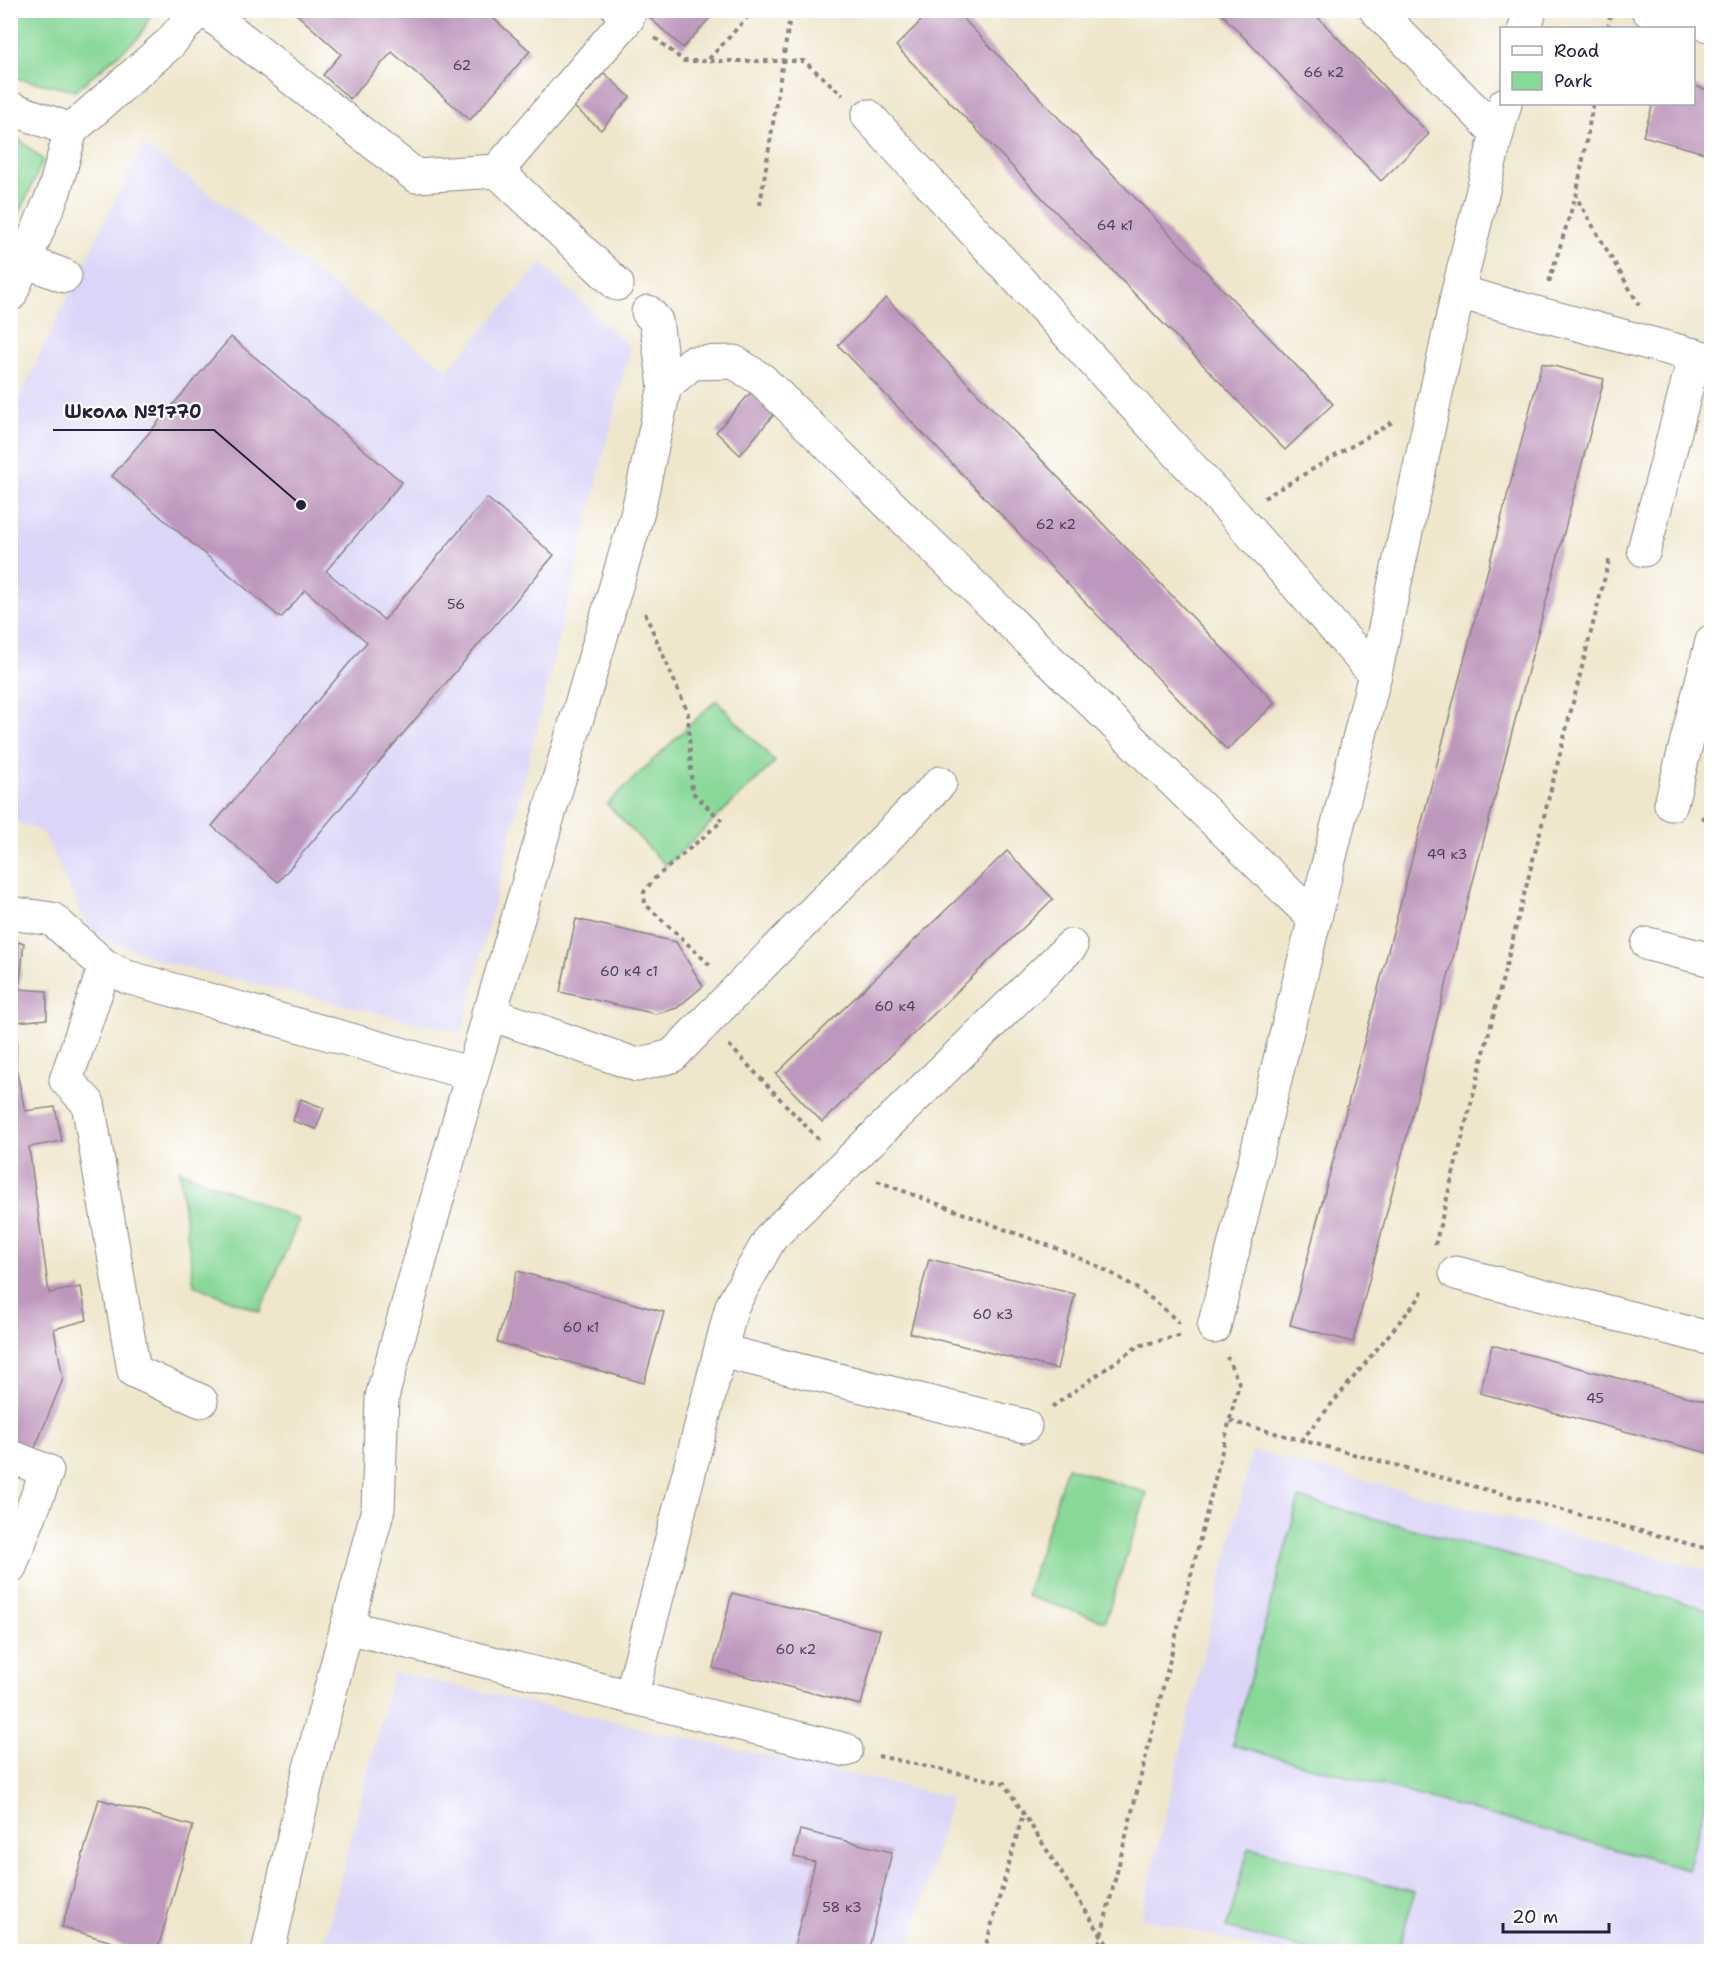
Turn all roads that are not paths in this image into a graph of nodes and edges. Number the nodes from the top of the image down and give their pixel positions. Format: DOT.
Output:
graph roads {
  1 [pos="198,10"];
  2 [pos="205,10"];
  3 [pos="1376,10"];
  4 [pos="1530,10"];
  5 [pos="1648,10"];
  6 [pos="623,14"];
  7 [pos="1712,26"];
  8 [pos="1525,27"];
  9 [pos="10,108"];
  10 [pos="868,116"];
  11 [pos="1501,118"];
  12 [pos="71,130"];
  13 [pos="497,171"];
  14 [pos="25,261"];
  15 [pos="65,276"];
  16 [pos="617,284"];
  17 [pos="1458,292"];
  18 [pos="10,296"];
  19 [pos="648,312"];
  20 [pos="1703,358"];
  21 [pos="666,386"];
  22 [pos="1644,550"];
  23 [pos="1712,640"];
  24 [pos="1375,674"];
  25 [pos="1705,698"];
  26 [pos="940,783"];
  27 [pos="1671,804"];
  28 [pos="10,913"];
  29 [pos="1315,919"];
  30 [pos="1648,944"];
  31 [pos="1071,946"];
  32 [pos="1712,960"];
  33 [pos="105,966"];
  34 [pos="488,1013"];
  35 [pos="472,1074"];
  36 [pos="1438,1267"];
  37 [pos="1214,1327"];
  38 [pos="1712,1339"];
  39 [pos="720,1351"];
  40 [pos="201,1401"];
  41 [pos="1025,1426"];
  42 [pos="10,1456"];
  43 [pos="10,1567"];
  44 [pos="347,1627"];
  45 [pos="631,1697"];
  46 [pos="846,1750"];
  47 [pos="268,1952"];
  1 -- 12 [label="lane"];
  2 -- 13 [label="lane"];
  3 -- 11 [label="lane"];
  4 -- 8 [label="lane"];
  5 -- 7 [label="lane"];
  6 -- 13 [label="lane"];
  9 -- 12 [label="lane"];
  10 -- 24 [label="lane"];
  11 -- 17 [label="lane"];
  12 -- 14 [label="lane"];
  13 -- 16 [label="lane"];
  14 -- 15 [label="lane"];
  14 -- 18 [label="lane"];
  17 -- 20 [label="lane"];
  17 -- 24 [label="lane"];
  19 -- 21 [label="lane"];
  20 -- 22 [label="lane"];
  21 -- 29 [label="lane"];
  21 -- 34 [label="lane"];
  23 -- 25 [label="lane"];
  24 -- 29 [label="lane"];
  25 -- 27 [label="lane"];
  26 -- 34 [label="lane"];
  28 -- 33 [label="lane"];
  29 -- 37 [label="lane"];
  30 -- 32 [label="lane"];
  31 -- 39 [label="lane"];
  33 -- 35 [label="lane"];
  33 -- 40 [label="lane"];
  34 -- 35 [label="lane"];
  35 -- 44 [label="lane"];
  36 -- 38 [label="lane"];
  39 -- 41 [label="lane"];
  39 -- 45 [label="lane"];
  42 -- 43 [label="lane"];
  44 -- 45 [label="lane"];
  44 -- 47 [label="lane"];
  45 -- 46 [label="lane"];
}
